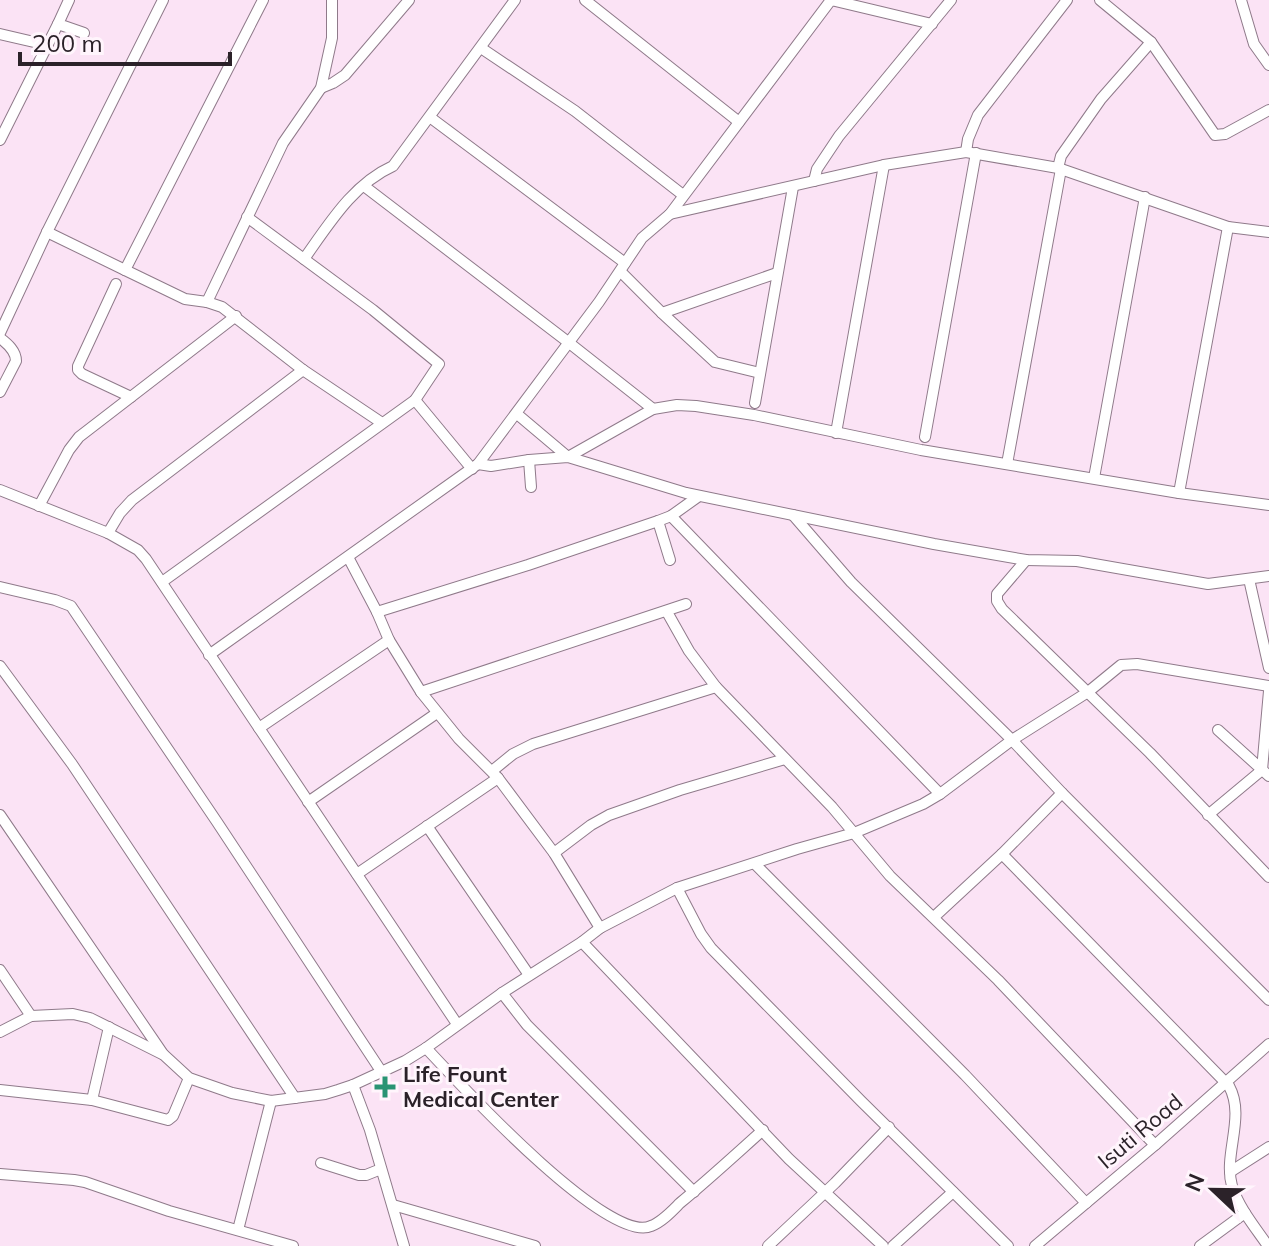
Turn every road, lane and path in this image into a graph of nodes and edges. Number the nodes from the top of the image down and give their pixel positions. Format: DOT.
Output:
graph roads {
  1 [pos="69,0"];
  2 [pos="163,0"];
  3 [pos="263,0"];
  4 [pos="332,0"];
  5 [pos="409,0"];
  6 [pos="515,0"];
  7 [pos="585,0"];
  8 [pos="831,0"];
  9 [pos="951,0"];
  10 [pos="1067,0"];
  11 [pos="1100,0"];
  12 [pos="1241,0"];
  13 [pos="58,24"];
  14 [pos="932,24"];
  15 [pos="84,33"];
  16 [pos="0,34"];
  17 [pos="1151,42"];
  18 [pos="47,45"];
  19 [pos="481,48"];
  20 [pos="1269,65"];
  21 [pos="321,88"];
  22 [pos="1269,110"];
  23 [pos="431,118"];
  24 [pos="739,122"];
  25 [pos="4,123"];
  26 [pos="0,140"];
  27 [pos="971,153"];
  28 [pos="884,165"];
  29 [pos="1059,168"];
  30 [pos="814,181"];
  31 [pos="364,186"];
  32 [pos="793,187"];
  33 [pos="683,195"];
  34 [pos="1145,197"];
  35 [pos="670,214"];
  36 [pos="247,217"];
  37 [pos="1228,227"];
  38 [pos="47,232"];
  39 [pos="1269,232"];
  40 [pos="304,259"];
  41 [pos="623,268"];
  42 [pos="125,270"];
  43 [pos="777,273"];
  44 [pos="116,284"];
  45 [pos="0,296"];
  46 [pos="14,302"];
  47 [pos="207,302"];
  48 [pos="662,313"];
  49 [pos="236,316"];
  50 [pos="0,336"];
  51 [pos="568,342"];
  52 [pos="303,370"];
  53 [pos="760,373"];
  54 [pos="0,392"];
  55 [pos="131,397"];
  56 [pos="415,400"];
  57 [pos="755,403"];
  58 [pos="653,409"];
  59 [pos="517,414"];
  60 [pos="382,423"];
  61 [pos="836,433"];
  62 [pos="925,437"];
  63 [pos="568,457"];
  64 [pos="529,460"];
  65 [pos="1007,464"];
  66 [pos="475,466"];
  67 [pos="1094,478"];
  68 [pos="531,487"];
  69 [pos="0,490"];
  70 [pos="1179,493"];
  71 [pos="699,496"];
  72 [pos="1269,505"];
  73 [pos="39,506"];
  74 [pos="793,515"];
  75 [pos="671,516"];
  76 [pos="658,521"];
  77 [pos="108,533"];
  78 [pos="348,557"];
  79 [pos="670,560"];
  80 [pos="1026,560"];
  81 [pos="1269,576"];
  82 [pos="1249,579"];
  83 [pos="162,582"];
  84 [pos="0,587"];
  85 [pos="686,604"];
  86 [pos="377,612"];
  87 [pos="667,612"];
  88 [pos="389,640"];
  89 [pos="209,655"];
  90 [pos="0,666"];
  91 [pos="1269,668"];
  92 [pos="716,687"];
  93 [pos="1269,689"];
  94 [pos="421,692"];
  95 [pos="1088,692"];
  96 [pos="437,713"];
  97 [pos="259,728"];
  98 [pos="1218,730"];
  99 [pos="1012,740"];
  100 [pos="785,759"];
  101 [pos="1265,773"];
  102 [pos="495,774"];
  103 [pos="1062,793"];
  104 [pos="940,794"];
  105 [pos="308,802"];
  106 [pos="0,815"];
  107 [pos="1208,815"];
  108 [pos="427,826"];
  109 [pos="854,833"];
  110 [pos="554,853"];
  111 [pos="1002,854"];
  112 [pos="755,864"];
  113 [pos="357,874"];
  114 [pos="1269,877"];
  115 [pos="677,888"];
  116 [pos="934,917"];
  117 [pos="600,928"];
  118 [pos="582,942"];
  119 [pos="0,970"];
  120 [pos="529,975"];
  121 [pos="502,993"];
  122 [pos="1269,1000"];
  123 [pos="31,1016"];
  124 [pos="457,1024"];
  125 [pos="109,1027"];
  126 [pos="0,1032"];
  127 [pos="1269,1044"];
  128 [pos="426,1048"];
  129 [pos="164,1055"];
  130 [pos="381,1071"];
  131 [pos="189,1078"];
  132 [pos="1226,1083"];
  133 [pos="353,1085"];
  134 [pos="0,1090"];
  135 [pos="295,1098"];
  136 [pos="92,1100"];
  137 [pos="271,1101"];
  138 [pos="889,1127"];
  139 [pos="763,1130"];
  140 [pos="1155,1145"];
  141 [pos="1269,1147"];
  142 [pos="321,1163"];
  143 [pos="381,1169"];
  144 [pos="1230,1172"];
  145 [pos="0,1174"];
  146 [pos="694,1192"];
  147 [pos="825,1192"];
  148 [pos="953,1192"];
  149 [pos="1086,1203"];
  150 [pos="393,1205"];
  151 [pos="1245,1213"];
  152 [pos="238,1230"];
  153 [pos="293,1246"];
  154 [pos="404,1246"];
  155 [pos="535,1246"];
  156 [pos="768,1246"];
  157 [pos="883,1246"];
  158 [pos="893,1246"];
  159 [pos="1008,1246"];
  160 [pos="1035,1246"];
  161 [pos="1200,1246"];
  162 [pos="1268,1246"];
  1 -- 13 [label="street"];
  2 -- 38 [label="street"];
  3 -- 42 [label="street"];
  4 -- 21 [label="street"];
  5 -- 21 [label="street"];
  6 -- 19 [label="street"];
  7 -- 24 [label="street"];
  8 -- 14 [label="street"];
  8 -- 24 [label="street"];
  9 -- 14 [label="street"];
  10 -- 27 [label="street"];
  11 -- 17 [label="street"];
  12 -- 20 [label="street"];
  13 -- 15 [label="street"];
  13 -- 18 [label="street"];
  14 -- 30 [label="street"];
  16 -- 18 [label="street"];
  17 -- 22 [label="street"];
  17 -- 29 [label="street"];
  18 -- 25 [label="street"];
  19 -- 23 [label="street"];
  19 -- 33 [label="street"];
  21 -- 36 [label="street"];
  23 -- 31 [label="street"];
  23 -- 41 [label="street"];
  24 -- 33 [label="street"];
  25 -- 26 [label="street"];
  27 -- 28 [label="street"];
  27 -- 29 [label="street"];
  27 -- 62 [label="street"];
  28 -- 30 [label="street"];
  28 -- 61 [label="street"];
  29 -- 34 [label="street"];
  29 -- 65 [label="street"];
  30 -- 32 [label="street"];
  31 -- 40 [label="street"];
  31 -- 51 [label="street"];
  32 -- 35 [label="street"];
  32 -- 43 [label="street"];
  33 -- 35 [label="street"];
  34 -- 37 [label="street"];
  34 -- 67 [label="street"];
  35 -- 41 [label="street"];
  36 -- 40 [label="street"];
  36 -- 47 [label="street"];
  37 -- 39 [label="street"];
  37 -- 70 [label="street"];
  38 -- 42 [label="street"];
  38 -- 46 [label="street"];
  40 -- 56 [label="street"];
  41 -- 48 [label="street"];
  41 -- 51 [label="street"];
  42 -- 47 [label="street"];
  43 -- 48 [label="street"];
  43 -- 53 [label="street"];
  44 -- 55 [label="street"];
  45 -- 46 [label="street"];
  46 -- 50 [label="street"];
  47 -- 49 [label="street"];
  48 -- 53 [label="street"];
  49 -- 52 [label="street"];
  49 -- 55 [label="street"];
  50 -- 54 [label="street"];
  51 -- 58 [label="street"];
  51 -- 59 [label="street"];
  52 -- 60 [label="street"];
  52 -- 77 [label="street"];
  53 -- 57 [label="street"];
  55 -- 73 [label="street"];
  56 -- 60 [label="street"];
  56 -- 66 [label="street"];
  58 -- 61 [label="street"];
  58 -- 63 [label="street"];
  59 -- 63 [label="street"];
  59 -- 66 [label="street"];
  60 -- 83 [label="street"];
  61 -- 65 [label="street"];
  63 -- 64 [label="street"];
  63 -- 71 [label="street"];
  64 -- 66 [label="street"];
  64 -- 68 [label="street"];
  65 -- 67 [label="street"];
  66 -- 78 [label="street"];
  67 -- 70 [label="street"];
  69 -- 73 [label="street"];
  70 -- 72 [label="street"];
  71 -- 74 [label="street"];
  71 -- 75 [label="street"];
  73 -- 77 [label="street"];
  74 -- 80 [label="street"];
  74 -- 99 [label="street"];
  75 -- 76 [label="street"];
  75 -- 104 [label="street"];
  76 -- 79 [label="street"];
  76 -- 86 [label="street"];
  77 -- 83 [label="street"];
  78 -- 86 [label="street"];
  78 -- 89 [label="street"];
  80 -- 82 [label="street"];
  80 -- 95 [label="street"];
  81 -- 82 [label="street"];
  82 -- 91 [label="street"];
  83 -- 89 [label="street"];
  84 -- 130 [label="street"];
  85 -- 87 [label="street"];
  86 -- 88 [label="street"];
  87 -- 92 [label="street"];
  87 -- 94 [label="street"];
  88 -- 94 [label="street"];
  88 -- 97 [label="street"];
  89 -- 97 [label="street"];
  90 -- 135 [label="street"];
  92 -- 100 [label="street"];
  92 -- 102 [label="street"];
  93 -- 95 [label="street"];
  93 -- 101 [label="street"];
  94 -- 96 [label="street"];
  95 -- 99 [label="street"];
  95 -- 107 [label="street"];
  96 -- 102 [label="street"];
  96 -- 105 [label="street"];
  97 -- 105 [label="street"];
  98 -- 101 [label="street"];
  99 -- 103 [label="street"];
  99 -- 104 [label="street"];
  100 -- 109 [label="street"];
  100 -- 110 [label="street"];
  101 -- 107 [label="street"];
  102 -- 108 [label="street"];
  102 -- 110 [label="street"];
  103 -- 111 [label="street"];
  103 -- 122 [label="street"];
  104 -- 109 [label="street"];
  105 -- 113 [label="street"];
  106 -- 129 [label="street"];
  107 -- 114 [label="street"];
  108 -- 113 [label="street"];
  108 -- 120 [label="street"];
  109 -- 112 [label="street"];
  109 -- 116 [label="street"];
  110 -- 117 [label="street"];
  111 -- 116 [label="street"];
  111 -- 132 [label="street"];
  112 -- 115 [label="street"];
  112 -- 149 [label="street"];
  113 -- 124 [label="street"];
  115 -- 117 [label="street"];
  115 -- 138 [label="street"];
  116 -- 140 [label="street"];
  117 -- 118 [label="street"];
  118 -- 120 [label="street"];
  118 -- 139 [label="street"];
  119 -- 123 [label="street"];
  120 -- 121 [label="street"];
  121 -- 124 [label="street"];
  121 -- 146 [label="street"];
  123 -- 125 [label="street"];
  123 -- 126 [label="street"];
  124 -- 128 [label="street"];
  125 -- 129 [label="street"];
  125 -- 136 [label="street"];
  127 -- 132 [label="street, Isuti Road"];
  128 -- 130 [label="street"];
  128 -- 146 [label="street"];
  129 -- 131 [label="street"];
  130 -- 133 [label="street"];
  131 -- 136 [label="street"];
  131 -- 137 [label="street"];
  132 -- 140 [label="street, Isuti Road"];
  132 -- 144 [label="street"];
  133 -- 135 [label="street"];
  133 -- 143 [label="street"];
  134 -- 136 [label="street"];
  135 -- 137 [label="street"];
  137 -- 152 [label="street"];
  138 -- 147 [label="street"];
  138 -- 148 [label="street"];
  139 -- 146 [label="street"];
  139 -- 147 [label="street"];
  140 -- 149 [label="street, Isuti Road"];
  141 -- 144 [label="street"];
  142 -- 143 [label="street"];
  143 -- 150 [label="street"];
  144 -- 151 [label="street"];
  145 -- 152 [label="street"];
  147 -- 156 [label="street"];
  147 -- 157 [label="street"];
  148 -- 158 [label="street"];
  148 -- 159 [label="street"];
  149 -- 160 [label="street, Isuti Road"];
  150 -- 154 [label="street"];
  150 -- 155 [label="street"];
  151 -- 161 [label="street"];
  151 -- 162 [label="street"];
  152 -- 153 [label="street"];
}
